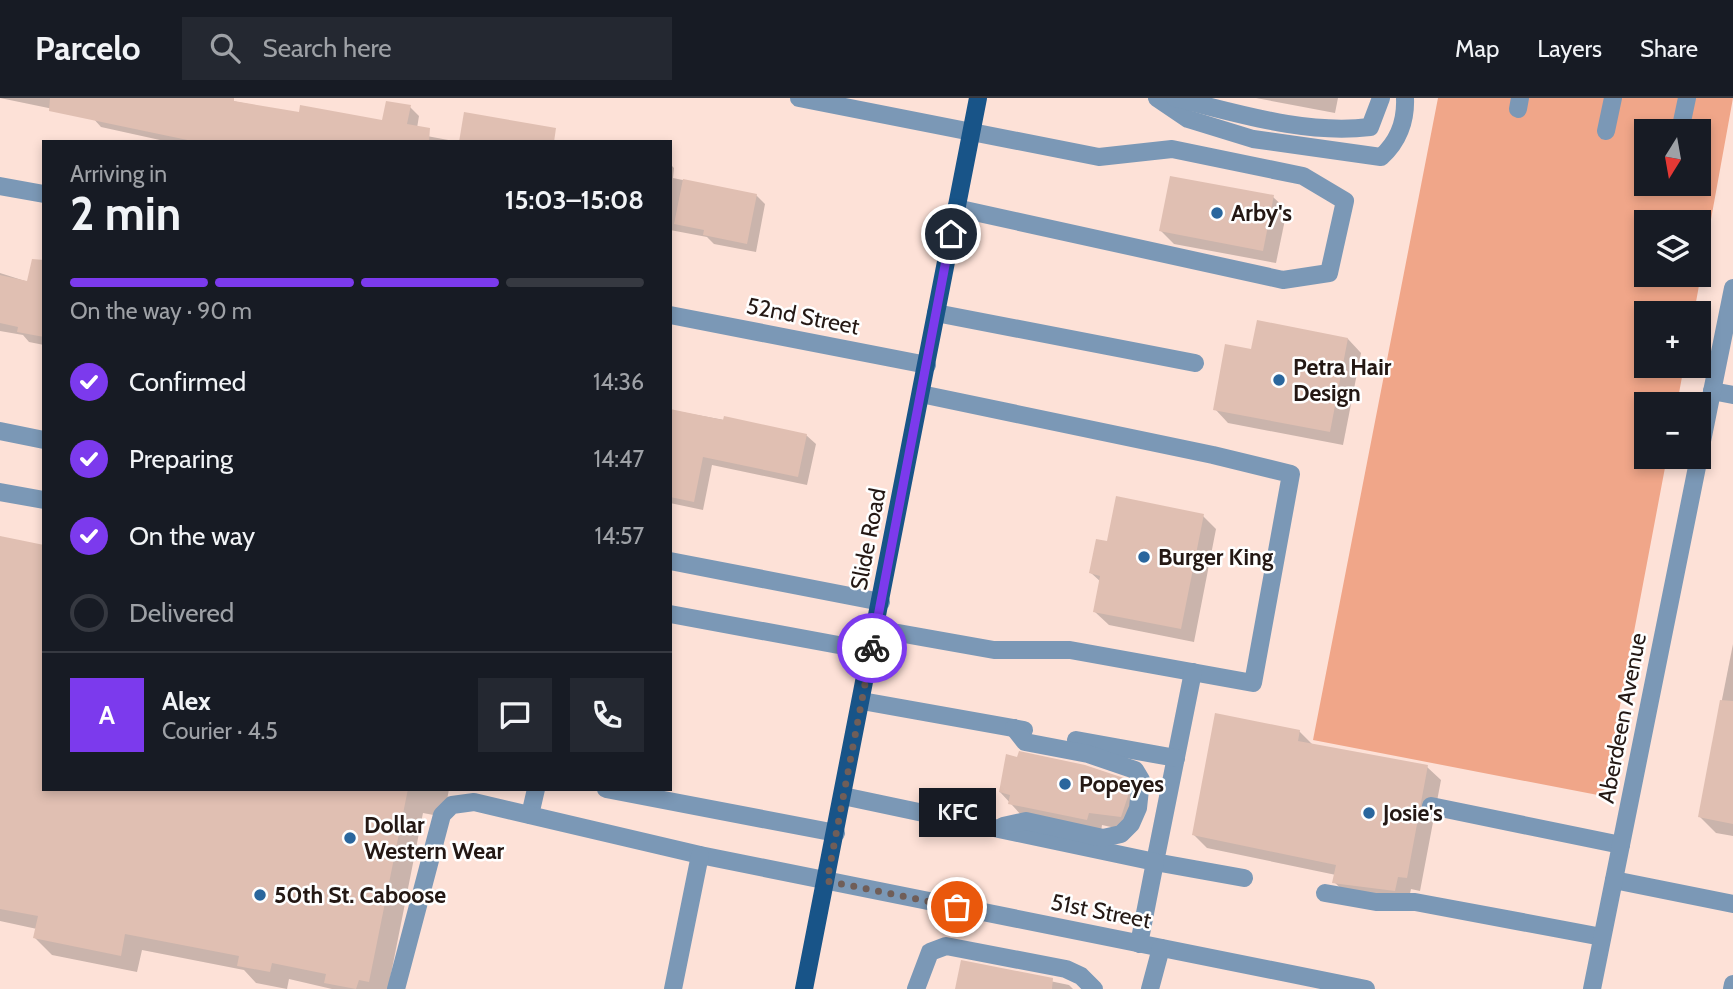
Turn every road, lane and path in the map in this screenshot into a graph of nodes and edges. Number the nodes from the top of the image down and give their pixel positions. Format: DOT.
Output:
graph roads {
  1 [pos="799,98"];
  2 [pos="978,98"];
  3 [pos="1157,98"];
  4 [pos="1175,98"];
  5 [pos="1381,98"];
  6 [pos="1405,98"];
  7 [pos="1613,98"];
  8 [pos="1687,98"];
  9 [pos="1683,119"];
  10 [pos="971,131"];
  11 [pos="1606,131"];
  12 [pos="0,186"];
  13 [pos="42,194"];
  14 [pos="957,208"];
  15 [pos="1733,288"];
  16 [pos="936,313"];
  17 [pos="672,315"];
  18 [pos="1195,363"];
  19 [pos="927,365"];
  20 [pos="1712,391"];
  21 [pos="921,394"];
  22 [pos="1733,395"];
  23 [pos="1711,396"];
  24 [pos="0,432"];
  25 [pos="42,440"];
  26 [pos="1697,469"];
  27 [pos="0,492"];
  28 [pos="42,500"];
  29 [pos="672,561"];
  30 [pos="881,602"];
  31 [pos="672,614"];
  32 [pos="876,629"];
  33 [pos="871,651"];
  34 [pos="1193,672"];
  35 [pos="862,701"];
  36 [pos="1014,729"];
  37 [pos="1176,758"];
  38 [pos="536,791"];
  39 [pos="616,791"];
  40 [pos="843,796"];
  41 [pos="1431,806"];
  42 [pos="530,815"];
  43 [pos="993,828"];
  44 [pos="836,833"];
  45 [pos="1621,845"];
  46 [pos="700,855"];
  47 [pos="1155,862"];
  48 [pos="1244,878"];
  49 [pos="1614,880"];
  50 [pos="827,881"];
  51 [pos="1325,893"];
  52 [pos="1733,904"];
  53 [pos="1602,937"];
  54 [pos="1139,944"];
  55 [pos="1161,948"];
  56 [pos="1733,984"];
  57 [pos="396,989"];
  58 [pos="673,989"];
  59 [pos="804,989"];
  60 [pos="916,989"];
  61 [pos="1094,989"];
  62 [pos="1150,989"];
  63 [pos="1366,989"];
  64 [pos="1592,989"];
  65 [pos="1732,989"];
  1 -- 10 [label="street"];
  2 -- 10 [label="main road, Slide Road"];
  3 -- 6 [label="street"];
  4 -- 5 [label="street"];
  7 -- 11 [label="street"];
  8 -- 9 [label="street"];
  10 -- 14 [label="main road, Slide Road"];
  10 -- 14 [label="street"];
  12 -- 13 [label="street"];
  14 -- 16 [label="main road, Slide Road"];
  15 -- 20 [label="street, Aberdeen Avenue"];
  16 -- 18 [label="street"];
  16 -- 19 [label="main road, Slide Road"];
  17 -- 19 [label="street, 52nd Street"];
  19 -- 21 [label="main road, Slide Road"];
  20 -- 22 [label="street"];
  20 -- 23 [label="street, Aberdeen Avenue"];
  21 -- 30 [label="main road, Slide Road"];
  21 -- 34 [label="street"];
  24 -- 25 [label="street"];
  26 -- 45 [label="street, Aberdeen Avenue"];
  27 -- 28 [label="street"];
  29 -- 30 [label="street"];
  30 -- 32 [label="main road, Slide Road"];
  31 -- 33 [label="street"];
  32 -- 33 [label="main road, Slide Road"];
  32 -- 34 [label="street"];
  33 -- 35 [label="main road, Slide Road"];
  34 -- 37 [label="street"];
  35 -- 36 [label="street"];
  35 -- 40 [label="main road, Slide Road"];
  36 -- 37 [label="street"];
  36 -- 43 [label="street"];
  37 -- 47 [label="street"];
  38 -- 42 [label="street"];
  39 -- 44 [label="street"];
  40 -- 43 [label="street"];
  40 -- 44 [label="main road, Slide Road"];
  41 -- 45 [label="street"];
  42 -- 46 [label="street, 51st Street"];
  42 -- 57 [label="street, 51st Street"];
  43 -- 47 [label="street"];
  44 -- 50 [label="main road, Slide Road"];
  45 -- 49 [label="street, Aberdeen Avenue"];
  46 -- 50 [label="street, 51st Street"];
  46 -- 58 [label="street"];
  47 -- 48 [label="street"];
  47 -- 54 [label="street"];
  49 -- 52 [label="street"];
  49 -- 53 [label="street, Aberdeen Avenue"];
  50 -- 54 [label="street, 51st Street"];
  50 -- 59 [label="main road, Slide Road"];
  51 -- 53 [label="street"];
  53 -- 64 [label="street, Aberdeen Avenue"];
  54 -- 55 [label="street, 51st Street"];
  55 -- 62 [label="street"];
  55 -- 63 [label="street, 51st Street"];
  56 -- 65 [label="street"];
  60 -- 61 [label="street"];
}
